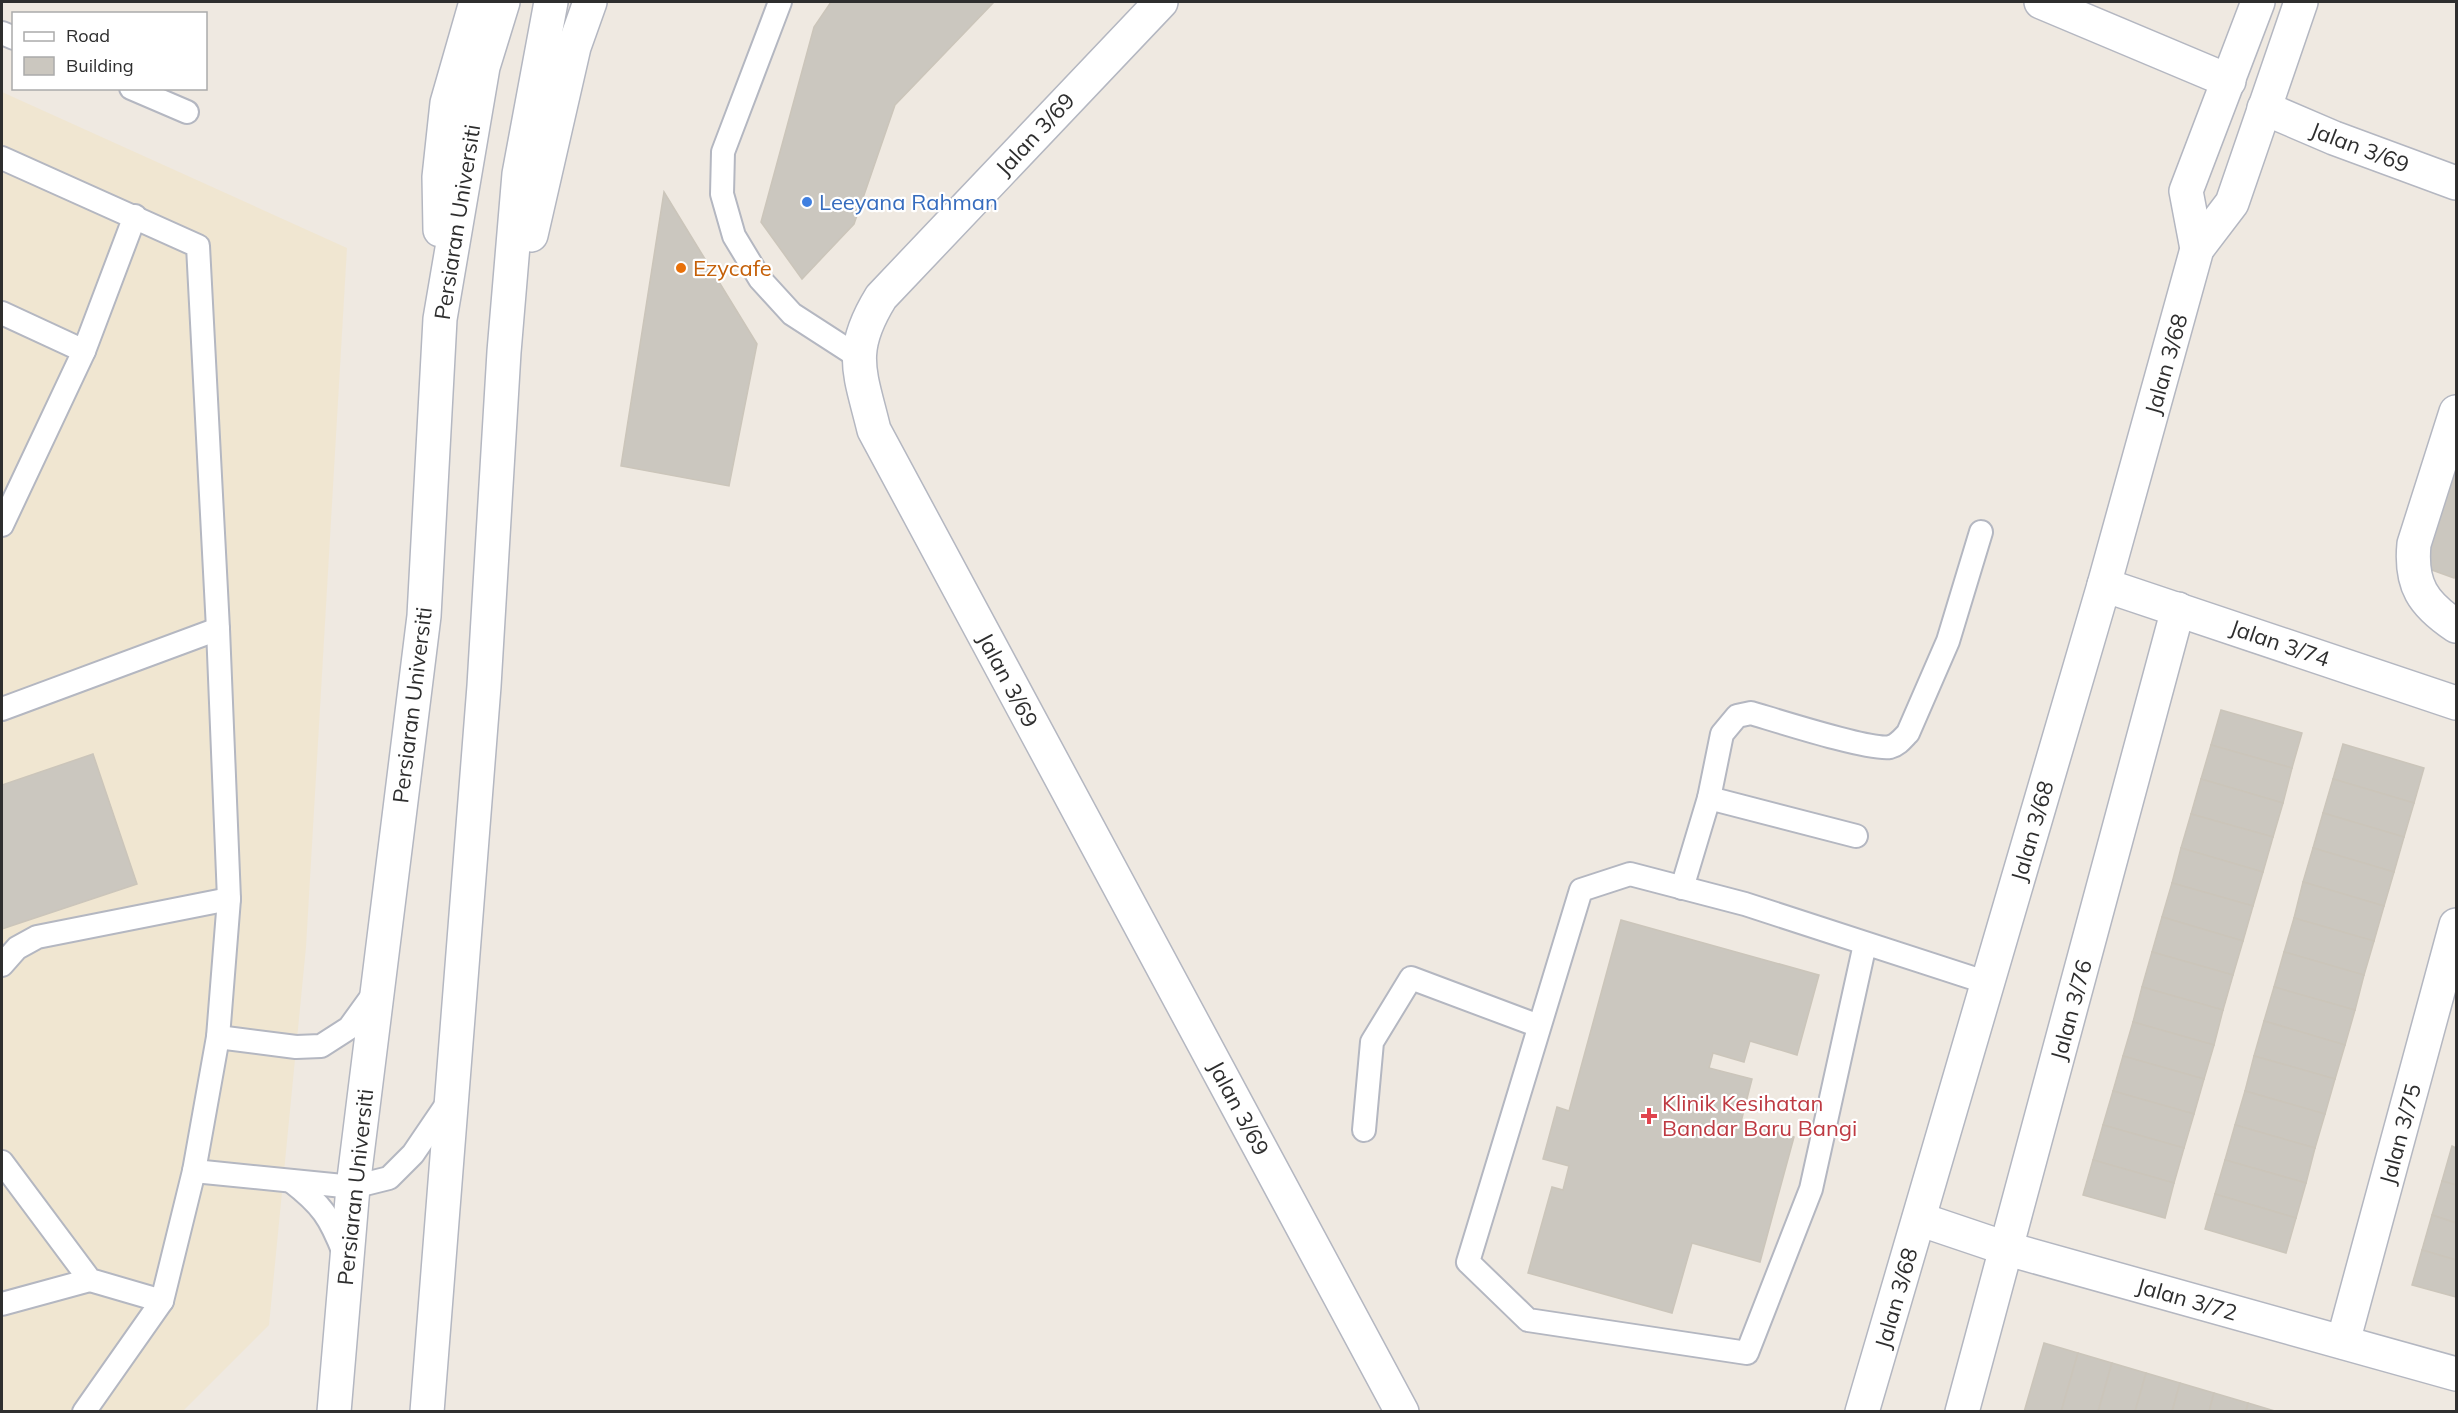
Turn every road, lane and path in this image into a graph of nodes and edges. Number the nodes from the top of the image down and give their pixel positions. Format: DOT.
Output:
graph roads {
  1 [pos="476,2"];
  2 [pos="502,2"];
  3 [pos="551,2"];
  4 [pos="590,2"];
  5 [pos="780,2"];
  6 [pos="1161,2"];
  7 [pos="2041,2"];
  8 [pos="2258,2"];
  9 [pos="2301,2"];
  10 [pos="2229,81"];
  11 [pos="136,90"];
  12 [pos="2264,108"];
  13 [pos="187,112"];
  14 [pos="2,158"];
  15 [pos="2457,183"];
  16 [pos="135,216"];
  17 [pos="2197,249"];
  18 [pos="2,313"];
  19 [pos="440,319"];
  20 [pos="84,351"];
  21 [pos="504,352"];
  22 [pos="857,356"];
  23 [pos="2457,412"];
  24 [pos="2,525"];
  25 [pos="1982,532"];
  26 [pos="2104,585"];
  27 [pos="2178,609"];
  28 [pos="2457,626"];
  29 [pos="218,629"];
  30 [pos="2457,703"];
  31 [pos="2,709"];
  32 [pos="1709,798"];
  33 [pos="1856,836"];
  34 [pos="1682,888"];
  35 [pos="229,899"];
  36 [pos="2457,925"];
  37 [pos="1865,944"];
  38 [pos="2,965"];
  39 [pos="1988,983"];
  40 [pos="378,987"];
  41 [pos="1539,1026"];
  42 [pos="218,1037"];
  43 [pos="451,1098"];
  44 [pos="1364,1130"];
  45 [pos="2,1162"];
  46 [pos="194,1171"];
  47 [pos="291,1181"];
  48 [pos="353,1187"];
  49 [pos="1919,1219"];
  50 [pos="2008,1249"];
  51 [pos="347,1260"];
  52 [pos="90,1280"];
  53 [pos="162,1301"];
  54 [pos="2,1304"];
  55 [pos="2343,1342"];
  56 [pos="2457,1374"];
  57 [pos="84,1412"];
  58 [pos="334,1412"];
  59 [pos="427,1412"];
  60 [pos="1402,1412"];
  61 [pos="1862,1412"];
  62 [pos="1962,1412"];
  1 -- 19 [label="street"];
  2 -- 19 [label="street, Persiaran Universiti"];
  3 -- 21 [label="street"];
  4 -- 21 [label="street"];
  5 -- 22 [label="lane"];
  6 -- 22 [label="street, Jalan 3/69"];
  7 -- 10 [label="street"];
  8 -- 10 [label="street, Jalan 3/68"];
  9 -- 12 [label="street, Jalan 3/68"];
  10 -- 17 [label="street, Jalan 3/68"];
  11 -- 13 [label="lane"];
  12 -- 15 [label="street, Jalan 3/69"];
  12 -- 17 [label="street, Jalan 3/68"];
  14 -- 16 [label="lane"];
  16 -- 20 [label="lane"];
  16 -- 29 [label="lane"];
  17 -- 26 [label="street, Jalan 3/68"];
  18 -- 20 [label="lane"];
  19 -- 40 [label="street, Persiaran Universiti"];
  20 -- 24 [label="lane"];
  21 -- 43 [label="street"];
  22 -- 60 [label="street, Jalan 3/69"];
  23 -- 28 [label="street"];
  25 -- 32 [label="lane"];
  26 -- 27 [label="street, Jalan 3/74"];
  26 -- 39 [label="street, Jalan 3/68"];
  27 -- 30 [label="street, Jalan 3/74"];
  27 -- 50 [label="street, Jalan 3/76"];
  29 -- 31 [label="lane"];
  29 -- 35 [label="lane"];
  32 -- 33 [label="lane"];
  32 -- 34 [label="lane"];
  34 -- 37 [label="lane"];
  34 -- 41 [label="lane"];
  35 -- 38 [label="lane"];
  35 -- 42 [label="lane"];
  36 -- 55 [label="street, Jalan 3/75"];
  37 -- 39 [label="lane"];
  37 -- 41 [label="lane"];
  39 -- 49 [label="street, Jalan 3/68"];
  40 -- 42 [label="lane"];
  40 -- 48 [label="street, Persiaran Universiti"];
  41 -- 44 [label="lane"];
  42 -- 46 [label="lane"];
  43 -- 48 [label="lane"];
  43 -- 59 [label="street"];
  45 -- 52 [label="lane"];
  46 -- 47 [label="lane"];
  46 -- 53 [label="lane"];
  47 -- 48 [label="lane"];
  47 -- 51 [label="lane"];
  48 -- 51 [label="street, Persiaran Universiti"];
  49 -- 50 [label="street, Jalan 3/72"];
  49 -- 61 [label="street, Jalan 3/68"];
  50 -- 55 [label="street, Jalan 3/72"];
  50 -- 62 [label="street, Jalan 3/76"];
  51 -- 58 [label="street, Persiaran Universiti"];
  52 -- 53 [label="lane"];
  52 -- 54 [label="lane"];
  53 -- 57 [label="lane"];
  55 -- 56 [label="street, Jalan 3/72"];
}
